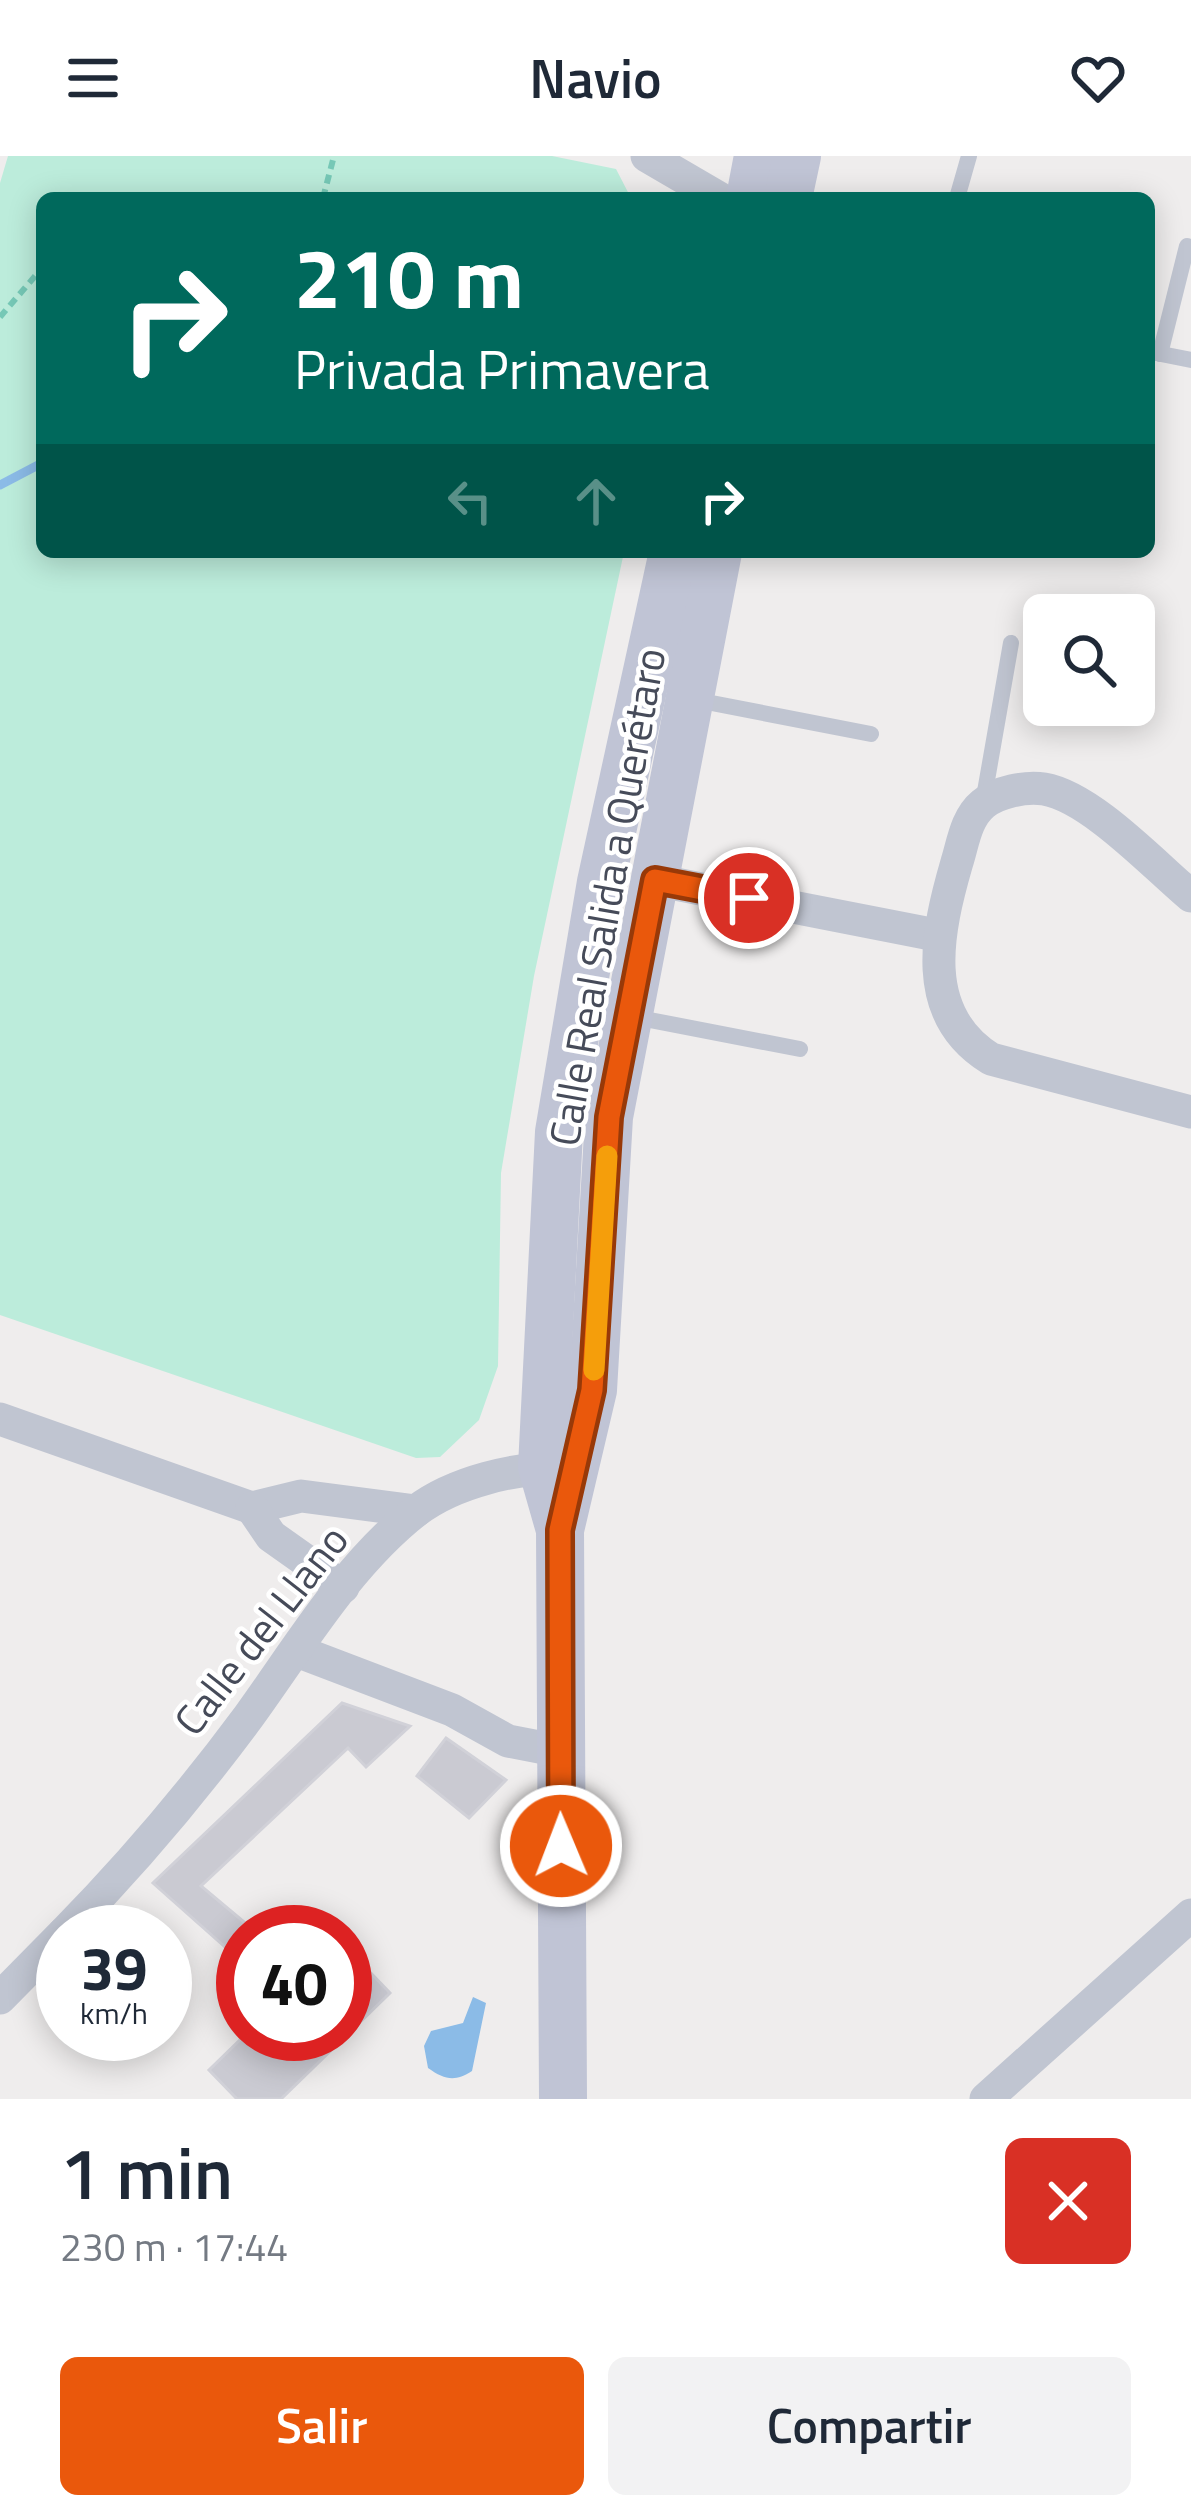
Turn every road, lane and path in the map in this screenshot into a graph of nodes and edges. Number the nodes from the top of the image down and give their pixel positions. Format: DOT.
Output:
graph roads {
  1 [pos="334,156"];
  2 [pos="646,156"];
  3 [pos="758,156"];
  4 [pos="797,156"];
  5 [pos="969,156"];
  6 [pos="325,192"];
  7 [pos="709,192"];
  8 [pos="751,192"];
  9 [pos="789,192"];
  10 [pos="959,192"];
  11 [pos="1190,244"];
  12 [pos="36,275"];
  13 [pos="0,316"];
  14 [pos="1155,350"];
  15 [pos="1155,353"];
  16 [pos="1191,360"];
  17 [pos="673,558"];
  18 [pos="716,558"];
  19 [pos="1011,643"];
  20 [pos="667,692"];
  21 [pos="871,734"];
  22 [pos="983,804"];
  23 [pos="655,880"];
  24 [pos="1191,896"];
  25 [pos="936,934"];
  26 [pos="628,1016"];
  27 [pos="800,1049"];
  28 [pos="1191,1112"];
  29 [pos="0,1418"];
  30 [pos="560,1468"];
  31 [pos="252,1508"];
  32 [pos="416,1511"];
  33 [pos="344,1587"];
  34 [pos="297,1651"];
  35 [pos="560,1751"];
  36 [pos="92,1905"];
  37 [pos="1191,1915"];
  38 [pos="36,1961"];
  39 [pos="0,1998"];
  40 [pos="563,2099"];
  41 [pos="986,2099"];
  1 -- 6 [label="path"];
  2 -- 7 [label="street"];
  3 -- 8 [label="street"];
  4 -- 9 [label="street"];
  5 -- 10 [label="lane"];
  11 -- 14 [label="lane"];
  12 -- 13 [label="path"];
  15 -- 16 [label="lane"];
  17 -- 20 [label="street, Calle Real Salida a Querétaro"];
  18 -- 20 [label="street, Calle Real Salida a Querétaro"];
  19 -- 22 [label="lane"];
  20 -- 21 [label="lane"];
  20 -- 23 [label="street, Calle Real Salida a Querétaro"];
  20 -- 30 [label="street, Calle Real Salida a Querétaro"];
  22 -- 24 [label="street"];
  22 -- 25 [label="street"];
  23 -- 25 [label="street"];
  23 -- 26 [label="street, Calle Real Salida a Querétaro"];
  25 -- 28 [label="street"];
  26 -- 27 [label="lane"];
  26 -- 30 [label="street, Calle Real Salida a Querétaro"];
  29 -- 31 [label="street"];
  30 -- 32 [label="street, Calle del Llano"];
  30 -- 35 [label="street, Calle Real Salida a Querétaro"];
  31 -- 32 [label="street"];
  31 -- 33 [label="street"];
  32 -- 33 [label="street, Calle del Llano"];
  33 -- 34 [label="street, Calle del Llano"];
  34 -- 35 [label="street"];
  34 -- 36 [label="street, Calle del Llano"];
  35 -- 40 [label="street, Calle Real Salida a Querétaro"];
  37 -- 41 [label="street"];
  38 -- 39 [label="street, Calle del Llano"];
}
